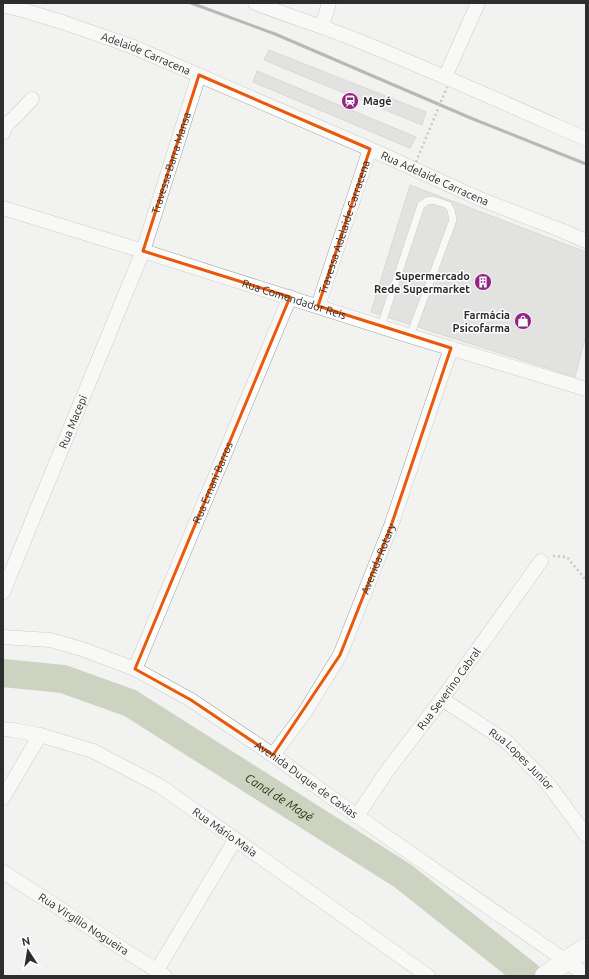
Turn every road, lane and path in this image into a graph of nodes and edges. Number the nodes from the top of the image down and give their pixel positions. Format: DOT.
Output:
graph roads {
  1 [pos="257,3"];
  2 [pos="329,3"];
  3 [pos="478,3"];
  4 [pos="3,5"];
  5 [pos="322,26"];
  6 [pos="199,75"];
  7 [pos="446,82"];
  8 [pos="32,99"];
  9 [pos="285,113"];
  10 [pos="3,133"];
  11 [pos="586,138"];
  12 [pos="370,149"];
  13 [pos="416,162"];
  14 [pos="3,208"];
  15 [pos="586,241"];
  16 [pos="143,251"];
  17 [pos="290,297"];
  18 [pos="318,306"];
  19 [pos="381,326"];
  20 [pos="410,336"];
  21 [pos="452,348"];
  22 [pos="586,389"];
  23 [pos="541,561"];
  24 [pos="586,580"];
  25 [pos="3,592"];
  26 [pos="3,637"];
  27 [pos="135,669"];
  28 [pos="442,699"];
  29 [pos="3,730"];
  30 [pos="40,735"];
  31 [pos="273,755"];
  32 [pos="3,798"];
  33 [pos="357,816"];
  34 [pos="586,835"];
  35 [pos="235,840"];
  36 [pos="3,872"];
  37 [pos="586,948"];
  38 [pos="554,969"];
  39 [pos="161,973"];
  40 [pos="586,975"];
  41 [pos="428,976"];
  1 -- 5 [label="street"];
  2 -- 5 [label="street"];
  3 -- 7 [label="street"];
  4 -- 6 [label="street, Adelaide Carracena"];
  5 -- 7 [label="street"];
  6 -- 9 [label="street, Adelaide Carracena"];
  6 -- 16 [label="street, Travessa Barra Mansa"];
  7 -- 11 [label="street"];
  7 -- 13 [label="path, bridge"];
  8 -- 10 [label="street"];
  9 -- 12 [label="street, Rua Adelaide Carracena"];
  12 -- 15 [label="street, Rua Adelaide Carracena"];
  12 -- 18 [label="street, Travessa Adelaide Carracena"];
  14 -- 16 [label="street, Rua Comendador Reis"];
  16 -- 17 [label="street, Rua Comendador Reis"];
  16 -- 25 [label="street, Rua Macepi"];
  17 -- 18 [label="street, Rua Comendador Reis"];
  17 -- 27 [label="street, Rua Ernani Barros"];
  18 -- 19 [label="street, Rua Comendador Reis"];
  19 -- 20 [label="street, Rua Comendador Reis"];
  19 -- 20 [label="lane"];
  20 -- 21 [label="street, Rua Comendador Reis"];
  21 -- 22 [label="street, Rua Comendador Reis"];
  21 -- 31 [label="street, Avenida Rotary"];
  23 -- 24 [label="path"];
  23 -- 28 [label="street, Rua Severino Cabral"];
  26 -- 27 [label="street, Avenida Duque de Caxias"];
  27 -- 31 [label="street, Avenida Duque de Caxias"];
  28 -- 33 [label="street, Rua Severino Cabral"];
  28 -- 34 [label="street, Rua Lopes Junior"];
  29 -- 30 [label="street, Rua Mário Maia"];
  30 -- 32 [label="street"];
  30 -- 35 [label="street, Rua Mário Maia"];
  31 -- 33 [label="street, Avenida Duque de Caxias"];
  33 -- 38 [label="street, Avenida Duque de Caxias"];
  35 -- 39 [label="street"];
  35 -- 41 [label="street, Rua Mário Maia"];
  36 -- 39 [label="street, Rua Virgílio Nogueira"];
  37 -- 38 [label="main road"];
  38 -- 40 [label="street, Avenida Duque de Caxias"];
}
